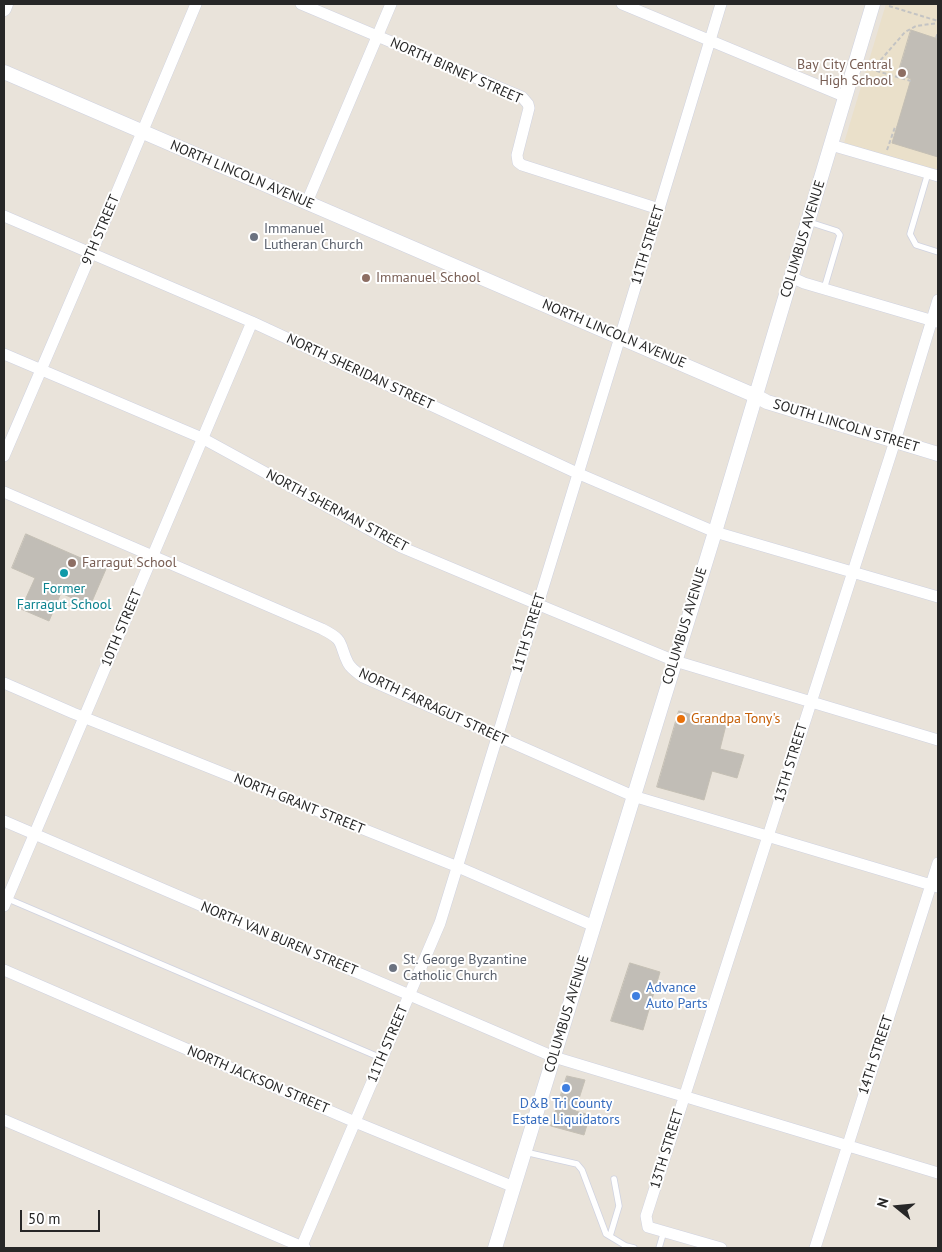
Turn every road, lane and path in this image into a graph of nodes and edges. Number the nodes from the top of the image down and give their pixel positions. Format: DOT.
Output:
graph roads {
  1 [pos="6,4"];
  2 [pos="196,4"];
  3 [pos="302,4"];
  4 [pos="391,4"];
  5 [pos="622,4"];
  6 [pos="721,4"];
  7 [pos="872,4"];
  8 [pos="889,6"];
  9 [pos="4,8"];
  10 [pos="938,22"];
  11 [pos="938,32"];
  12 [pos="377,36"];
  13 [pos="936,38"];
  14 [pos="710,40"];
  15 [pos="4,72"];
  16 [pos="911,81"];
  17 [pos="846,97"];
  18 [pos="897,127"];
  19 [pos="142,132"];
  20 [pos="832,145"];
  21 [pos="887,150"];
  22 [pos="933,175"];
  23 [pos="307,202"];
  24 [pos="659,209"];
  25 [pos="4,216"];
  26 [pos="808,222"];
  27 [pos="938,252"];
  28 [pos="91,254"];
  29 [pos="791,277"];
  30 [pos="824,288"];
  31 [pos="938,300"];
  32 [pos="935,321"];
  33 [pos="252,322"];
  34 [pos="620,337"];
  35 [pos="4,354"];
  36 [pos="41,370"];
  37 [pos="756,396"];
  38 [pos="202,438"];
  39 [pos="895,441"];
  40 [pos="938,454"];
  41 [pos="4,456"];
  42 [pos="577,474"];
  43 [pos="4,492"];
  44 [pos="715,532"];
  45 [pos="152,557"];
  46 [pos="852,572"];
  47 [pos="938,597"];
  48 [pos="538,605"];
  49 [pos="675,661"];
  50 [pos="4,683"];
  51 [pos="811,701"];
  52 [pos="84,717"];
  53 [pos="498,737"];
  54 [pos="938,740"];
  55 [pos="633,796"];
  56 [pos="4,821"];
  57 [pos="34,834"];
  58 [pos="768,837"];
  59 [pos="938,863"];
  60 [pos="458,868"];
  61 [pos="935,886"];
  62 [pos="5,901"];
  63 [pos="594,926"];
  64 [pos="4,970"];
  65 [pos="409,996"];
  66 [pos="554,1056"];
  67 [pos="381,1058"];
  68 [pos="683,1097"];
  69 [pos="4,1120"];
  70 [pos="355,1122"];
  71 [pos="848,1145"];
  72 [pos="525,1152"];
  73 [pos="938,1172"];
  74 [pos="614,1179"];
  75 [pos="514,1187"];
  76 [pos="664,1231"];
  77 [pos="610,1236"];
  78 [pos="302,1248"];
  79 [pos="495,1248"];
  80 [pos="634,1248"];
  81 [pos="659,1248"];
  82 [pos="721,1248"];
  83 [pos="815,1248"];
  1 -- 9 [label="street"];
  2 -- 19 [label="street, 9TH STREET"];
  3 -- 12 [label="street, NORTH BIRNEY STREET"];
  4 -- 12 [label="street"];
  5 -- 14 [label="street"];
  6 -- 14 [label="street, 11TH STREET"];
  7 -- 17 [label="street, COLUMBUS AVENUE"];
  8 -- 10 [label="path"];
  10 -- 16 [label="path"];
  11 -- 13 [label="path"];
  12 -- 23 [label="street"];
  12 -- 24 [label="street, NORTH BIRNEY STREET"];
  14 -- 17 [label="street"];
  14 -- 24 [label="street, 11TH STREET"];
  15 -- 19 [label="street, NORTH LINCOLN AVENUE"];
  17 -- 20 [label="street, COLUMBUS AVENUE"];
  18 -- 21 [label="path"];
  19 -- 23 [label="street, NORTH LINCOLN AVENUE"];
  19 -- 28 [label="street, 9TH STREET"];
  20 -- 22 [label="street"];
  20 -- 26 [label="street, COLUMBUS AVENUE"];
  22 -- 27 [label="lane"];
  23 -- 34 [label="street, NORTH LINCOLN AVENUE"];
  24 -- 34 [label="street, 11TH STREET"];
  25 -- 28 [label="street, NORTH SHERIDAN STREET"];
  26 -- 29 [label="street, COLUMBUS AVENUE"];
  26 -- 30 [label="lane"];
  28 -- 33 [label="street, NORTH SHERIDAN STREET"];
  28 -- 36 [label="street, 9TH STREET"];
  29 -- 30 [label="street"];
  29 -- 37 [label="street, COLUMBUS AVENUE"];
  30 -- 32 [label="street"];
  31 -- 32 [label="street, 13TH STREET"];
  32 -- 39 [label="street, 13TH STREET"];
  33 -- 38 [label="street, 10TH STREET"];
  33 -- 42 [label="street, NORTH SHERIDAN STREET"];
  34 -- 37 [label="street, NORTH LINCOLN AVENUE"];
  34 -- 42 [label="street, 11TH STREET"];
  35 -- 36 [label="street, NORTH SHERMAN STREET"];
  36 -- 38 [label="street, NORTH SHERMAN STREET"];
  36 -- 41 [label="street, 9TH STREET"];
  37 -- 39 [label="street, SOUTH LINCOLN STREET"];
  37 -- 44 [label="street, COLUMBUS AVENUE"];
  38 -- 45 [label="street, 10TH STREET"];
  38 -- 48 [label="street, NORTH SHERMAN STREET"];
  39 -- 40 [label="street, SOUTH LINCOLN STREET"];
  39 -- 46 [label="street, 13TH STREET"];
  42 -- 44 [label="street, NORTH SHERIDAN STREET"];
  42 -- 48 [label="street, 11TH STREET"];
  43 -- 45 [label="street, NORTH FARRAGUT STREET"];
  44 -- 46 [label="street, NORTH SHERIDAN STREET"];
  44 -- 49 [label="street, COLUMBUS AVENUE"];
  45 -- 52 [label="street, 10TH STREET"];
  45 -- 53 [label="street, NORTH FARRAGUT STREET"];
  46 -- 47 [label="street, NORTH SHERIDAN STREET"];
  46 -- 51 [label="street, 13TH STREET"];
  48 -- 49 [label="street, NORTH SHERMAN STREET"];
  48 -- 53 [label="street, 11TH STREET"];
  49 -- 51 [label="street, NORTH SHERMAN STREET"];
  49 -- 55 [label="street, COLUMBUS AVENUE"];
  50 -- 52 [label="street, NORTH GRANT STREET"];
  51 -- 54 [label="street, NORTH SHERMAN STREET"];
  51 -- 58 [label="street, 13TH STREET"];
  52 -- 57 [label="street, 10TH STREET"];
  52 -- 60 [label="street, NORTH GRANT STREET"];
  53 -- 55 [label="street, NORTH FARRAGUT STREET"];
  53 -- 60 [label="street, 11TH STREET"];
  55 -- 58 [label="street, NORTH FARRAGUT STREET"];
  55 -- 63 [label="street, COLUMBUS AVENUE"];
  56 -- 57 [label="street, NORTH VAN BUREN STREET"];
  57 -- 62 [label="street, 10TH STREET"];
  57 -- 65 [label="street, NORTH VAN BUREN STREET"];
  58 -- 61 [label="street, NORTH FARRAGUT STREET"];
  58 -- 68 [label="street, 13TH STREET"];
  59 -- 61 [label="street, 14TH STREET"];
  60 -- 63 [label="street, NORTH GRANT STREET"];
  60 -- 65 [label="street, 11TH STREET"];
  61 -- 71 [label="street, 14TH STREET"];
  62 -- 67 [label="lane"];
  63 -- 66 [label="street, COLUMBUS AVENUE"];
  64 -- 70 [label="street, NORTH JACKSON STREET"];
  65 -- 66 [label="street, NORTH VAN BUREN STREET"];
  65 -- 67 [label="street, 11TH STREET"];
  66 -- 68 [label="street, NORTH VAN BUREN STREET"];
  66 -- 72 [label="street, COLUMBUS AVENUE"];
  67 -- 70 [label="street, 11TH STREET"];
  68 -- 71 [label="street, NORTH VAN BUREN STREET"];
  68 -- 76 [label="street, 13TH STREET"];
  69 -- 78 [label="street"];
  70 -- 75 [label="street, NORTH JACKSON STREET"];
  70 -- 78 [label="street, 11TH STREET"];
  71 -- 73 [label="street, NORTH VAN BUREN STREET"];
  71 -- 83 [label="street, 14TH STREET"];
  72 -- 75 [label="street, COLUMBUS AVENUE"];
  72 -- 77 [label="lane"];
  74 -- 77 [label="lane"];
  75 -- 79 [label="street, COLUMBUS AVENUE"];
  76 -- 81 [label="lane"];
  76 -- 82 [label="street"];
  77 -- 80 [label="lane"];
}
